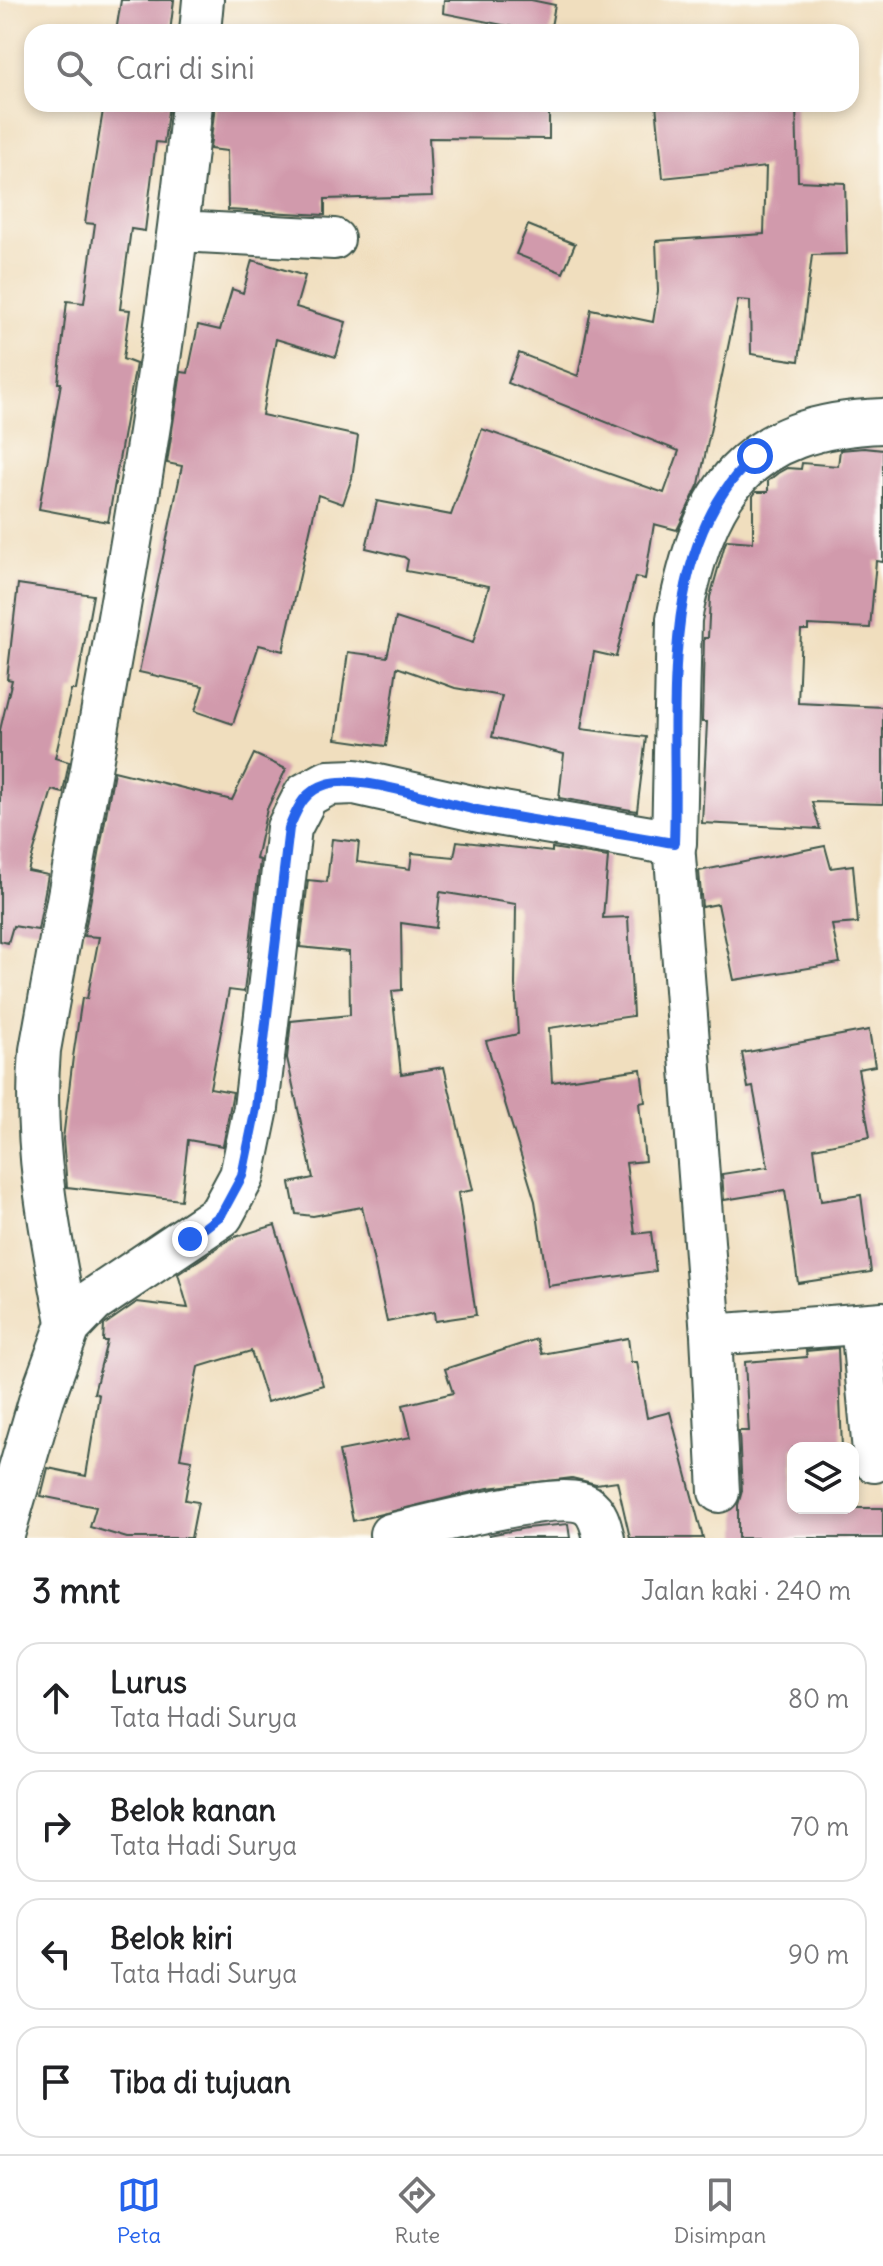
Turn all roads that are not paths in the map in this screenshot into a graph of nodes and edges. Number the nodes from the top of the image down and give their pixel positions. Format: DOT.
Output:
graph roads {
  1 [pos="203,0"];
  2 [pos="201,24"];
  3 [pos="191,112"];
  4 [pos="179,231"];
  5 [pos="334,239"];
  6 [pos="883,421"];
  7 [pos="674,843"];
  8 [pos="872,1323"];
  9 [pos="68,1327"];
  10 [pos="711,1335"];
  11 [pos="874,1462"];
  12 [pos="10,1470"];
  13 [pos="719,1492"];
  14 [pos="390,1534"];
  15 [pos="1,1538"];
  16 [pos="604,1538"];
  1 -- 2 [label="street"];
  3 -- 4 [label="street"];
  4 -- 5 [label="street"];
  4 -- 9 [label="street"];
  6 -- 7 [label="street"];
  7 -- 9 [label="street"];
  7 -- 10 [label="street"];
  8 -- 10 [label="street"];
  8 -- 11 [label="street"];
  9 -- 12 [label="street"];
  10 -- 13 [label="street"];
  12 -- 15 [label="street"];
  14 -- 16 [label="street"];
}
